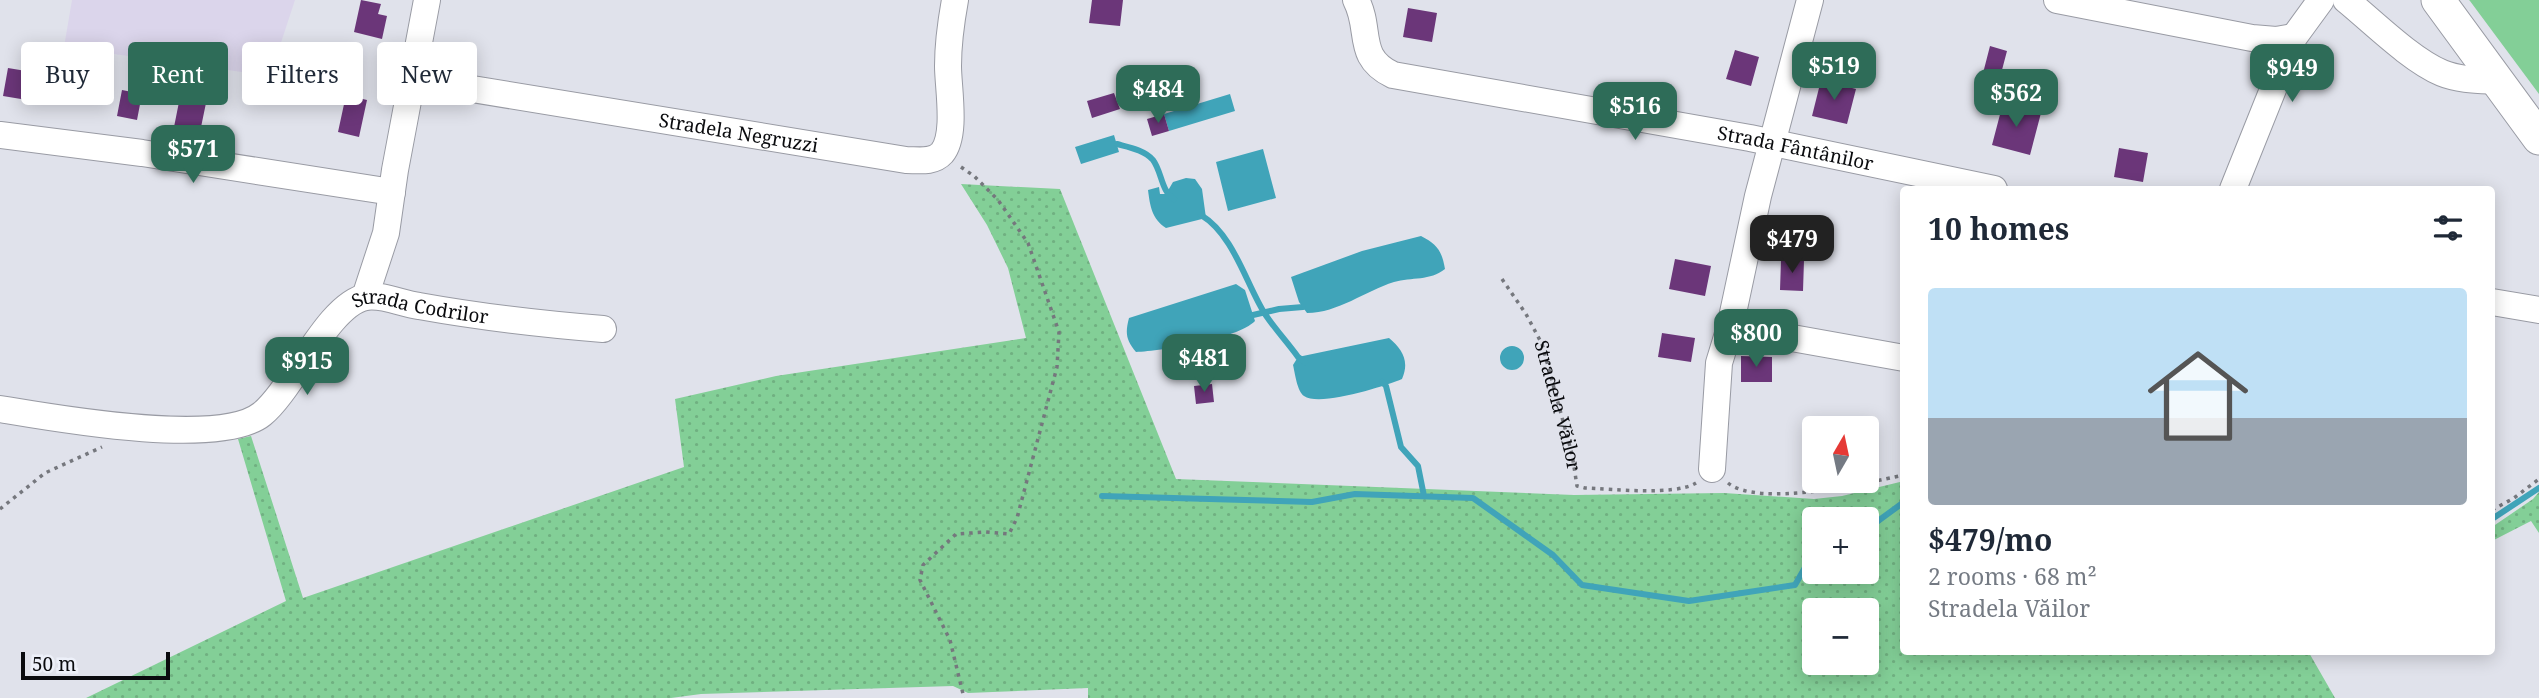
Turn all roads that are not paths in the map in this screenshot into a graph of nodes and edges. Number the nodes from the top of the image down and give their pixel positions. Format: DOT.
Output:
graph roads {
  1 [pos="427,0"];
  2 [pos="955,0"];
  3 [pos="1356,0"];
  4 [pos="1810,0"];
  5 [pos="2057,0"];
  6 [pos="2320,0"];
  7 [pos="2346,0"];
  8 [pos="2438,0"];
  9 [pos="2294,37"];
  10 [pos="418,42"];
  11 [pos="2497,81"];
  12 [pos="477,90"];
  13 [pos="407,105"];
  14 [pos="0,135"];
  15 [pos="2539,138"];
  16 [pos="1772,143"];
  17 [pos="1980,186"];
  18 [pos="2234,186"];
  19 [pos="392,192"];
  20 [pos="365,297"];
  21 [pos="2495,303"];
  22 [pos="2539,310"];
  23 [pos="1730,327"];
  24 [pos="603,329"];
  25 [pos="1900,357"];
  26 [pos="0,409"];
  27 [pos="1712,469"];
  1 -- 10 [label="street"];
  2 -- 12 [label="street, Stradela Negruzzi"];
  3 -- 16 [label="street, Strada Fântânilor"];
  4 -- 16 [label="street"];
  5 -- 9 [label="street"];
  6 -- 9 [label="street"];
  7 -- 11 [label="street"];
  8 -- 11 [label="main road"];
  9 -- 18 [label="street"];
  11 -- 15 [label="main road"];
  13 -- 19 [label="street"];
  14 -- 19 [label="street"];
  16 -- 17 [label="street, Strada Fântânilor"];
  16 -- 23 [label="street"];
  19 -- 20 [label="street"];
  20 -- 24 [label="street, Strada Codrilor"];
  20 -- 26 [label="street, Strada Codrilor"];
  21 -- 22 [label="street"];
  23 -- 25 [label="street"];
  23 -- 27 [label="street"];
}
